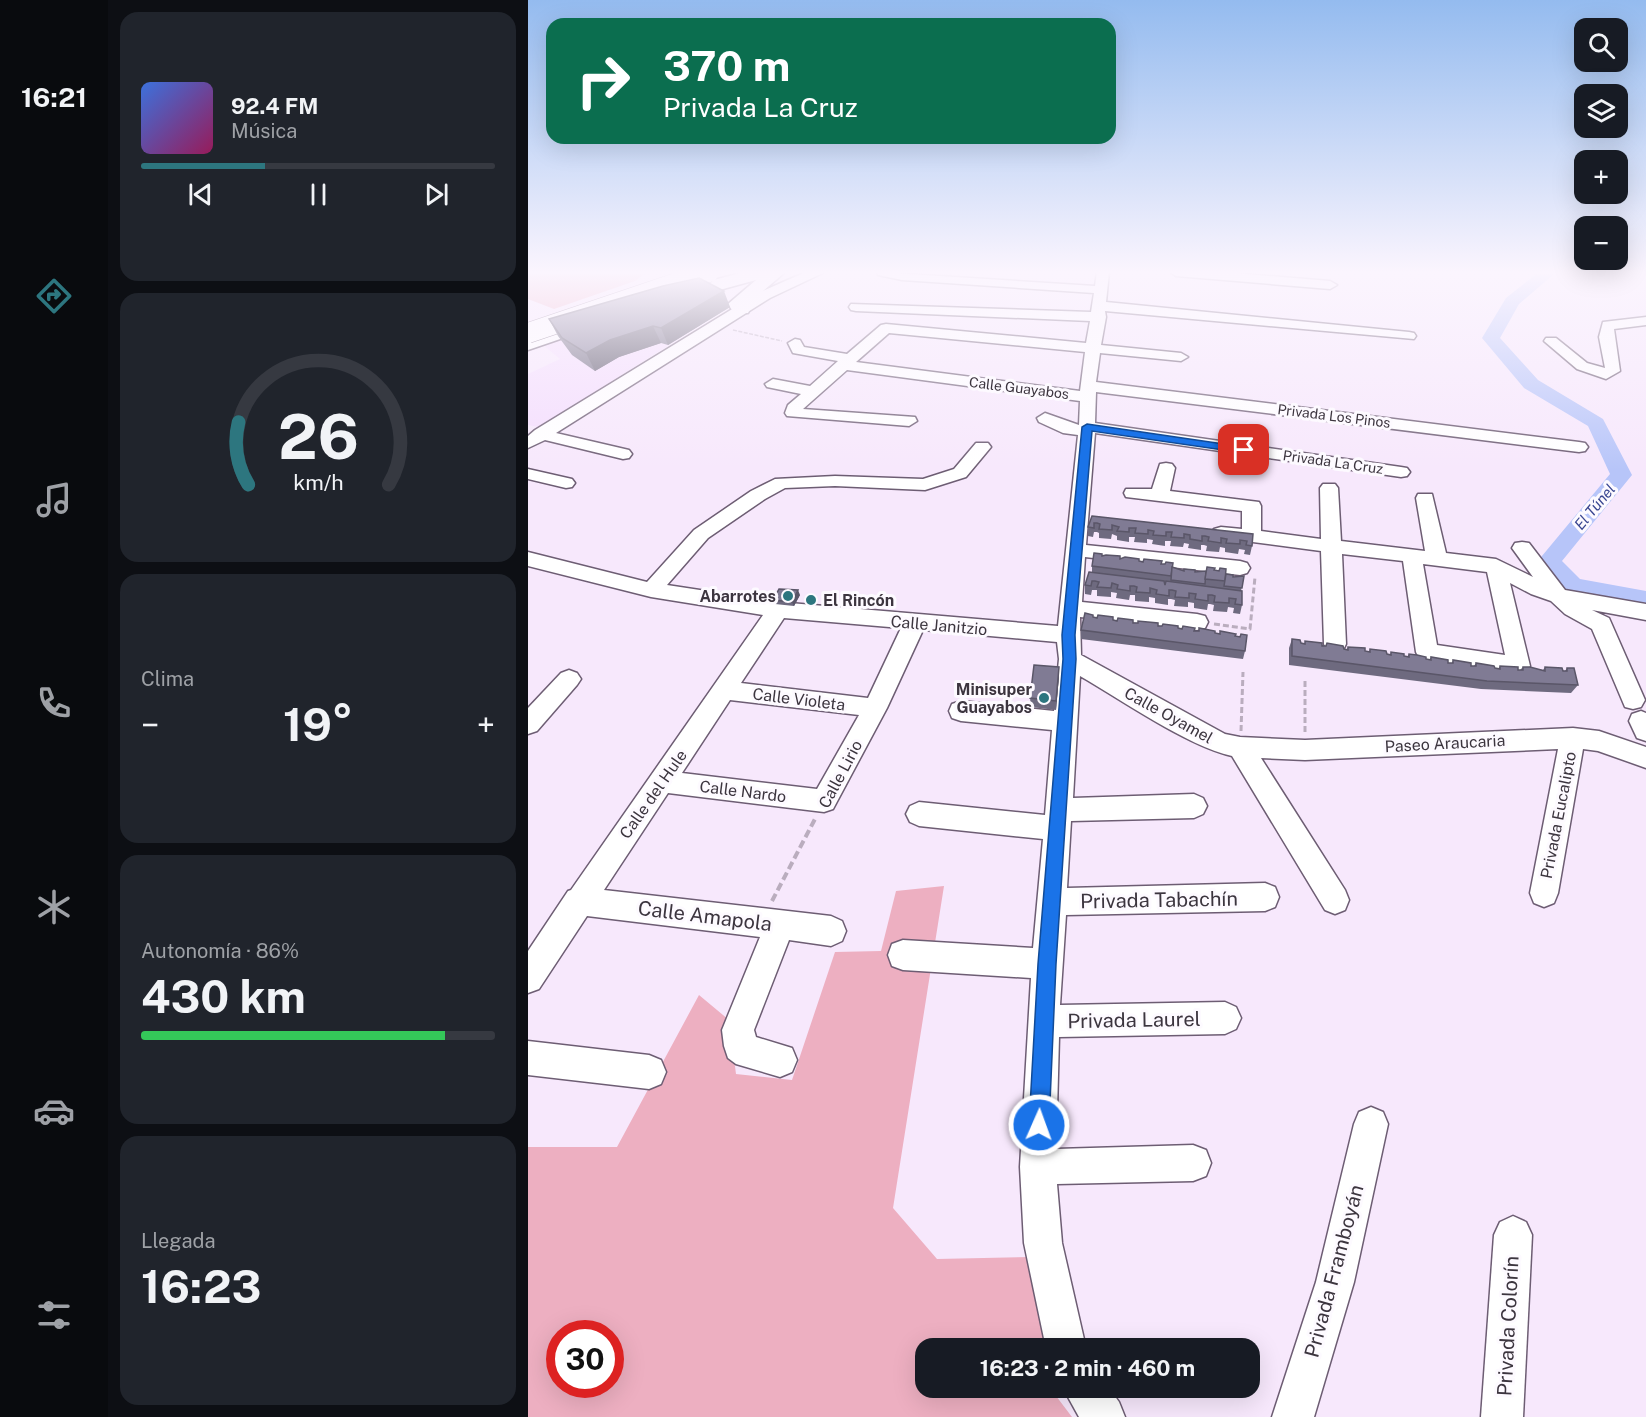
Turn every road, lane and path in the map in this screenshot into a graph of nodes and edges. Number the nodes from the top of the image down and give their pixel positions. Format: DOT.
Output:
graph roads {
  1 [pos="545,338"];
  2 [pos="695,338"];
  3 [pos="772,338"];
  4 [pos="874,338"];
  5 [pos="995,338"];
  6 [pos="1095,338"];
  7 [pos="1606,338"];
  8 [pos="1551,341"];
  9 [pos="795,343"];
  10 [pos="528,344"];
  11 [pos="1093,348"];
  12 [pos="1181,357"];
  13 [pos="847,362"];
  14 [pos="773,384"];
  15 [pos="814,391"];
  16 [pos="1087,391"];
  17 [pos="1045,418"];
  18 [pos="909,421"];
  19 [pos="1087,429"];
  20 [pos="535,439"];
  21 [pos="982,447"];
  22 [pos="1579,447"];
  23 [pos="623,454"];
  24 [pos="1166,468"];
  25 [pos="1401,472"];
  26 [pos="528,474"];
  27 [pos="566,483"];
  28 [pos="1329,488"];
  29 [pos="1133,493"];
  30 [pos="1160,496"];
  31 [pos="1425,498"];
  32 [pos="1206,531"];
  33 [pos="1251,537"];
  34 [pos="1331,547"];
  35 [pos="1522,548"];
  36 [pos="1077,550"];
  37 [pos="1412,556"];
  38 [pos="528,558"];
  39 [pos="1437,559"];
  40 [pos="1496,566"];
  41 [pos="1240,568"];
  42 [pos="651,590"];
  43 [pos="1558,596"];
  44 [pos="778,610"];
  45 [pos="1646,612"];
  46 [pos="1197,622"];
  47 [pos="915,623"];
  48 [pos="1070,635"];
  49 [pos="1335,644"];
  50 [pos="1243,672"];
  51 [pos="569,679"];
  52 [pos="1305,681"];
  53 [pos="724,690"];
  54 [pos="875,708"];
  55 [pos="961,711"];
  56 [pos="1640,717"];
  57 [pos="1064,722"];
  58 [pos="528,724"];
  59 [pos="1573,738"];
  60 [pos="1305,741"];
  61 [pos="1240,747"];
  62 [pos="1646,758"];
  63 [pos="661,781"];
  64 [pos="824,801"];
  65 [pos="1194,806"];
  66 [pos="919,814"];
  67 [pos="1057,819"];
  68 [pos="1544,893"];
  69 [pos="1265,897"];
  70 [pos="1335,900"];
  71 [pos="578,901"];
  72 [pos="1052,902"];
  73 [pos="770,923"];
  74 [pos="831,931"];
  75 [pos="903,955"];
  76 [pos="1047,964"];
  77 [pos="528,978"];
  78 [pos="1225,1018"];
  79 [pos="1043,1021"];
  80 [pos="528,1058"];
  81 [pos="780,1060"];
  82 [pos="649,1072"];
  83 [pos="1371,1124"];
  84 [pos="1193,1163"];
  85 [pos="1038,1167"];
  86 [pos="1513,1235"];
  87 [pos="1064,1338"];
  88 [pos="1091,1398"];
  89 [pos="1104,1417"];
  90 [pos="1293,1417"];
  91 [pos="1502,1417"];
  1 -- 10 [label="highway"];
  2 -- 20 [label="street"];
  3 -- 9 [label="path"];
  4 -- 13 [label="street"];
  5 -- 11 [label="street"];
  6 -- 11 [label="street, Calle Guayabos"];
  7 -- 8 [label="street"];
  9 -- 13 [label="street, Calle Guayabos"];
  11 -- 12 [label="street"];
  11 -- 16 [label="street, Calle Guayabos"];
  13 -- 15 [label="street"];
  13 -- 16 [label="street, Calle Guayabos"];
  14 -- 15 [label="street"];
  15 -- 18 [label="street"];
  16 -- 19 [label="street, Calle Guayabos"];
  16 -- 22 [label="street, Privada Los Pinos"];
  17 -- 19 [label="street, Privada La Cruz"];
  19 -- 25 [label="street, Privada La Cruz"];
  19 -- 36 [label="street, Calle Guayabos"];
  20 -- 23 [label="street"];
  21 -- 42 [label="street"];
  24 -- 30 [label="street"];
  26 -- 27 [label="street"];
  28 -- 34 [label="street"];
  29 -- 30 [label="street"];
  30 -- 33 [label="street"];
  31 -- 39 [label="street"];
  32 -- 33 [label="street"];
  33 -- 34 [label="street"];
  34 -- 37 [label="street"];
  34 -- 49 [label="street"];
  35 -- 43 [label="street"];
  36 -- 41 [label="street"];
  36 -- 48 [label="street, Calle Guayabos"];
  37 -- 39 [label="street"];
  37 -- 40 [label="street"];
  38 -- 42 [label="street, Calle Janitzio"];
  39 -- 40 [label="street"];
  40 -- 43 [label="street"];
  41 -- 46 [label="path"];
  42 -- 44 [label="street, Calle Janitzio"];
  43 -- 45 [label="street"];
  43 -- 56 [label="street"];
  44 -- 47 [label="street, Calle Janitzio"];
  44 -- 53 [label="street, Calle del Hule"];
  46 -- 48 [label="street, Calle Janitzio"];
  47 -- 48 [label="street, Calle Janitzio"];
  47 -- 54 [label="street, Calle Lirio"];
  48 -- 57 [label="street, Calle Guayabos"];
  48 -- 61 [label="street, Calle Oyamel"];
  50 -- 61 [label="path"];
  51 -- 58 [label="street"];
  52 -- 60 [label="path"];
  53 -- 54 [label="street, Calle Violeta"];
  53 -- 63 [label="street, Calle del Hule"];
  54 -- 64 [label="street, Calle Lirio"];
  55 -- 57 [label="street"];
  57 -- 67 [label="street, Calle Guayabos"];
  59 -- 61 [label="street, Paseo Araucaria"];
  59 -- 62 [label="street, Paseo Araucaria"];
  59 -- 68 [label="street, Privada Eucalipto"];
  61 -- 70 [label="street"];
  63 -- 64 [label="street, Calle Nardo"];
  63 -- 71 [label="street, Calle del Hule"];
  64 -- 73 [label="path, Calle Lirio"];
  65 -- 67 [label="street"];
  66 -- 67 [label="street"];
  67 -- 72 [label="street, Calle Guayabos"];
  69 -- 72 [label="street, Privada Tabachín"];
  71 -- 73 [label="street, Calle Amapola"];
  71 -- 77 [label="street, Calle del Hule"];
  72 -- 76 [label="street, Calle Guayabos"];
  73 -- 74 [label="street, Calle Amapola"];
  73 -- 81 [label="street"];
  75 -- 76 [label="street"];
  76 -- 79 [label="street, Calle Guayabos"];
  78 -- 79 [label="street, Privada Laurel"];
  79 -- 85 [label="street, Calle Guayabos"];
  80 -- 82 [label="street"];
  83 -- 90 [label="street, Privada Framboyán"];
  84 -- 85 [label="street"];
  85 -- 87 [label="street, Calle Guayabos"];
  86 -- 91 [label="street, Privada Colorín"];
  88 -- 89 [label="street"];
}
